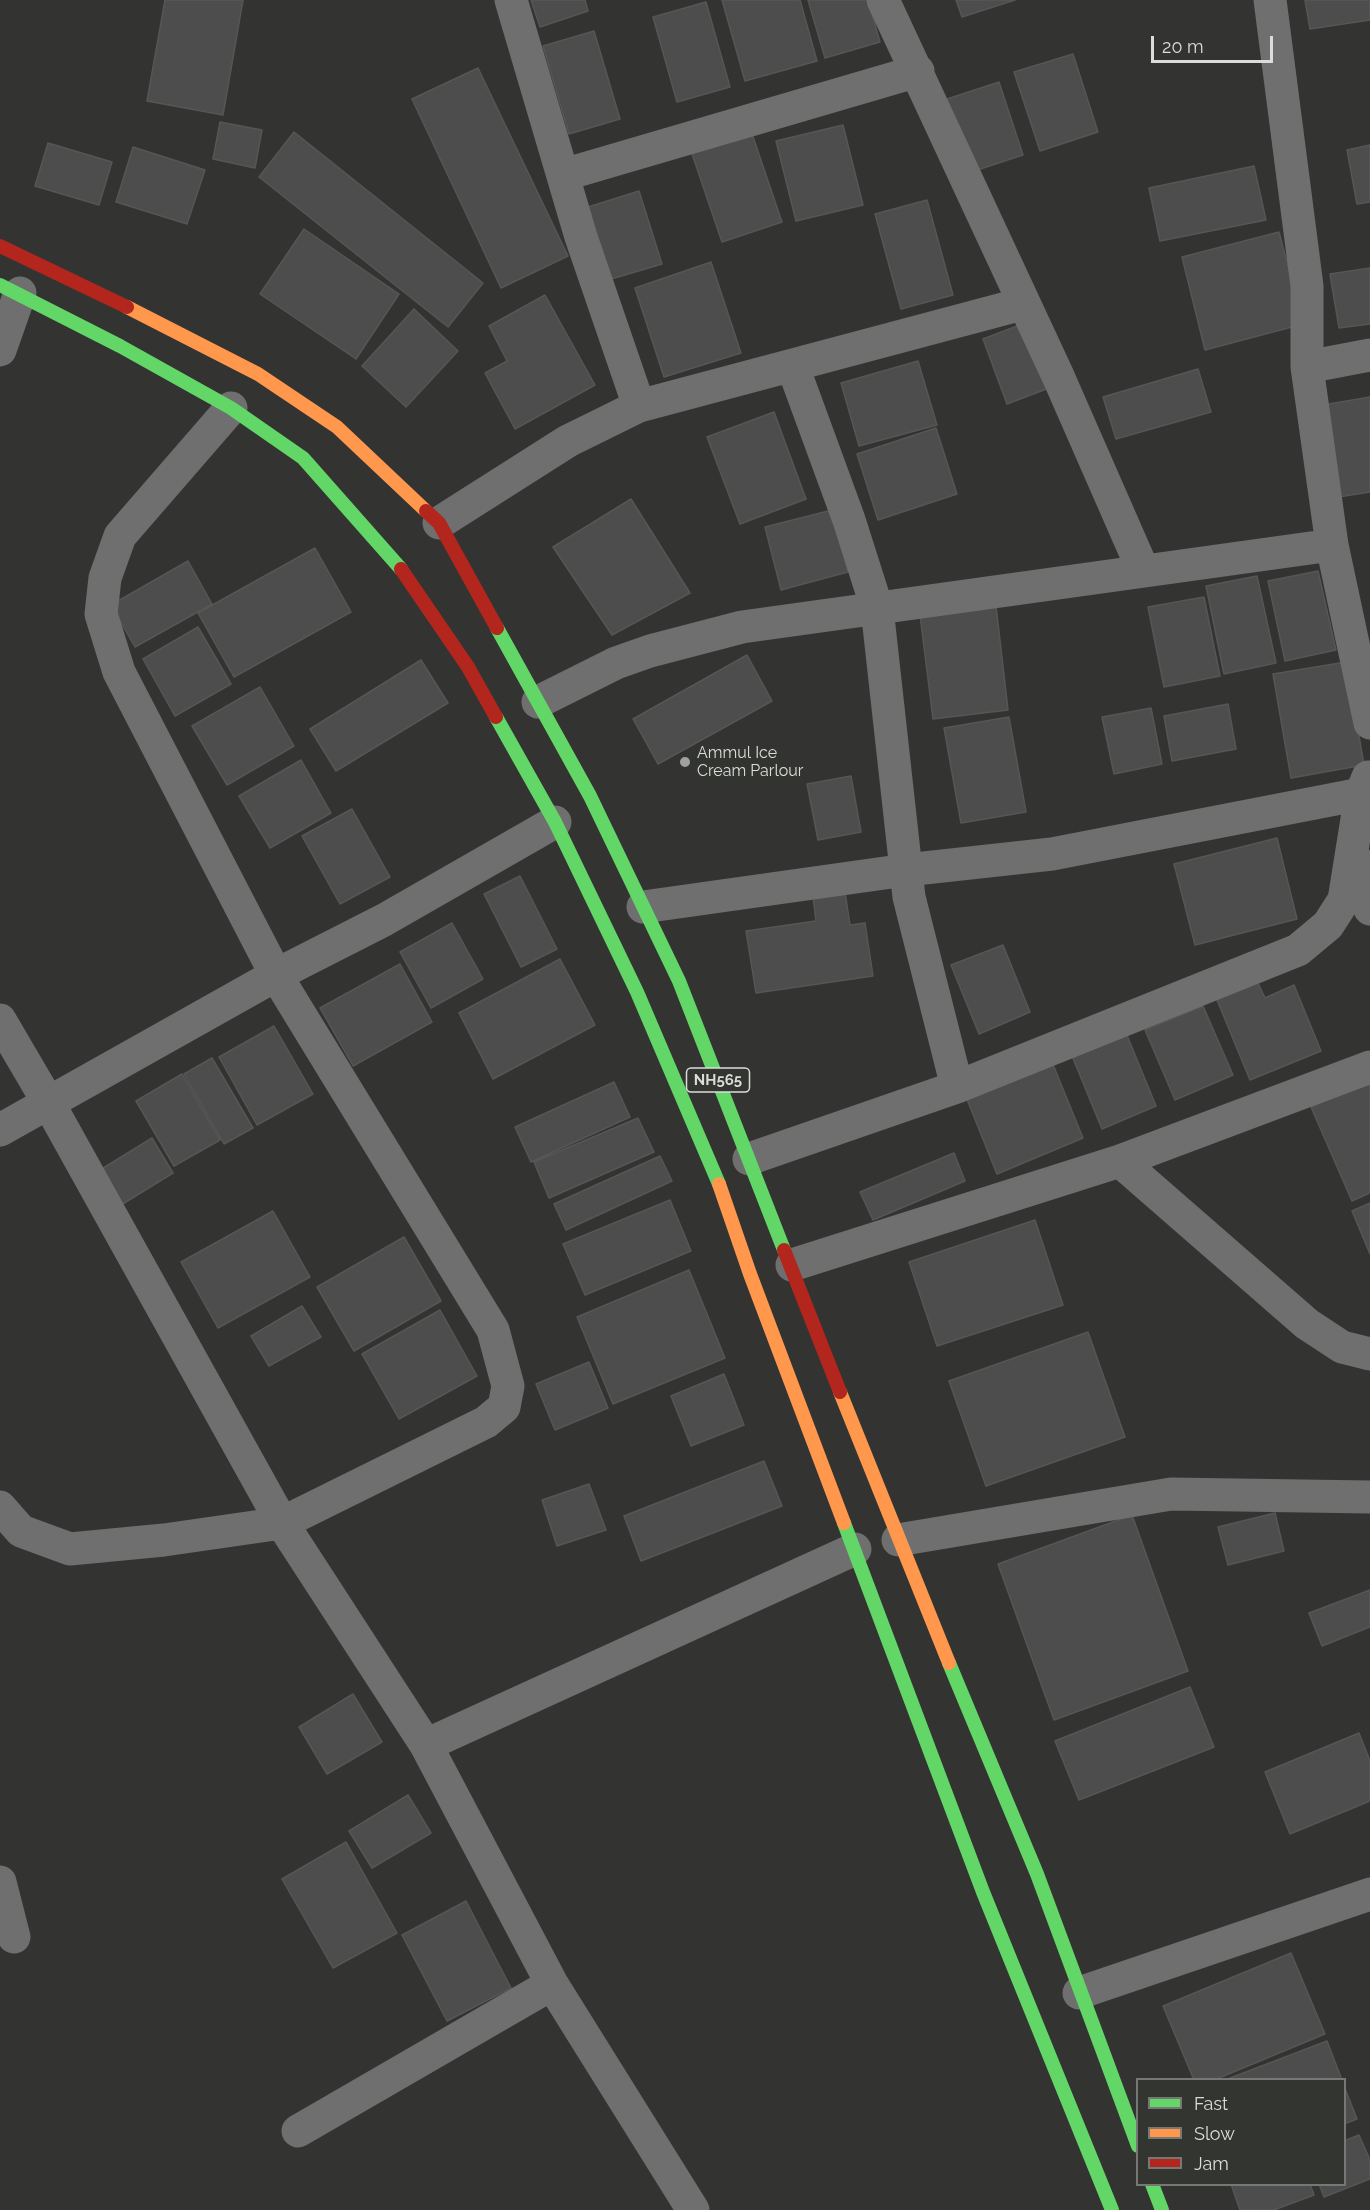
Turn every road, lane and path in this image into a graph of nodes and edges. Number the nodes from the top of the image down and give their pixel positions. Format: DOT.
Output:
graph roads {
  1 [pos="511,0"];
  2 [pos="884,0"];
  3 [pos="1270,0"];
  4 [pos="918,71"];
  5 [pos="563,175"];
  6 [pos="0,246"];
  7 [pos="10,289"];
  8 [pos="1022,304"];
  9 [pos="0,350"];
  10 [pos="1370,355"];
  11 [pos="793,367"];
  12 [pos="1307,367"];
  13 [pos="639,406"];
  14 [pos="231,408"];
  15 [pos="439,523"];
  16 [pos="1332,545"];
  17 [pos="1143,570"];
  18 [pos="877,608"];
  19 [pos="538,702"];
  20 [pos="1370,723"];
  21 [pos="1367,786"];
  22 [pos="555,822"];
  23 [pos="1352,851"];
  24 [pos="906,870"];
  25 [pos="643,908"];
  26 [pos="1370,909"];
  27 [pos="276,975"];
  28 [pos="0,1020"];
  29 [pos="1370,1067"];
  30 [pos="957,1087"];
  31 [pos="48,1102"];
  32 [pos="0,1130"];
  33 [pos="749,1159"];
  34 [pos="1120,1161"];
  35 [pos="792,1266"];
  36 [pos="1370,1354"];
  37 [pos="1370,1497"];
  38 [pos="0,1508"];
  39 [pos="282,1523"];
  40 [pos="898,1540"];
  41 [pos="855,1550"];
  42 [pos="426,1745"];
  43 [pos="0,1882"];
  44 [pos="1370,1894"];
  45 [pos="14,1937"];
  46 [pos="552,1984"];
  47 [pos="1079,1993"];
  48 [pos="298,2131"];
  49 [pos="1136,2143"];
  50 [pos="1153,2186"];
  51 [pos="693,2210"];
  52 [pos="1112,2210"];
  53 [pos="1162,2210"];
  1 -- 5 [label="street"];
  2 -- 4 [label="street"];
  3 -- 12 [label="street"];
  4 -- 5 [label="street"];
  4 -- 8 [label="street"];
  5 -- 13 [label="street"];
  6 -- 15 [label="highway, NH565"];
  7 -- 9 [label="street"];
  7 -- 14 [label="highway, NH565"];
  8 -- 11 [label="street"];
  8 -- 17 [label="street"];
  10 -- 12 [label="street"];
  11 -- 13 [label="street"];
  11 -- 18 [label="street"];
  12 -- 16 [label="street"];
  13 -- 15 [label="street"];
  14 -- 22 [label="highway, NH565"];
  14 -- 27 [label="street"];
  15 -- 19 [label="highway, NH565"];
  16 -- 17 [label="street"];
  16 -- 20 [label="street"];
  17 -- 18 [label="street"];
  18 -- 19 [label="street"];
  18 -- 24 [label="street"];
  19 -- 25 [label="highway, NH565"];
  21 -- 23 [label="street"];
  21 -- 24 [label="street"];
  22 -- 27 [label="street"];
  22 -- 41 [label="highway, NH565"];
  23 -- 26 [label="street"];
  23 -- 30 [label="street"];
  24 -- 25 [label="street"];
  24 -- 30 [label="street"];
  25 -- 33 [label="highway, NH565"];
  27 -- 31 [label="street"];
  27 -- 39 [label="street"];
  28 -- 31 [label="street"];
  29 -- 34 [label="street"];
  30 -- 33 [label="street"];
  31 -- 32 [label="street"];
  31 -- 39 [label="street"];
  33 -- 35 [label="highway, NH565"];
  34 -- 35 [label="street"];
  34 -- 36 [label="street"];
  35 -- 40 [label="highway, NH565"];
  37 -- 40 [label="street"];
  38 -- 39 [label="street"];
  39 -- 42 [label="street"];
  40 -- 47 [label="highway, NH565"];
  41 -- 42 [label="street"];
  41 -- 52 [label="highway, NH565"];
  42 -- 46 [label="street"];
  43 -- 45 [label="street"];
  44 -- 47 [label="street"];
  46 -- 48 [label="street"];
  46 -- 51 [label="street"];
  47 -- 49 [label="highway, NH565"];
  50 -- 53 [label="highway"];
}
